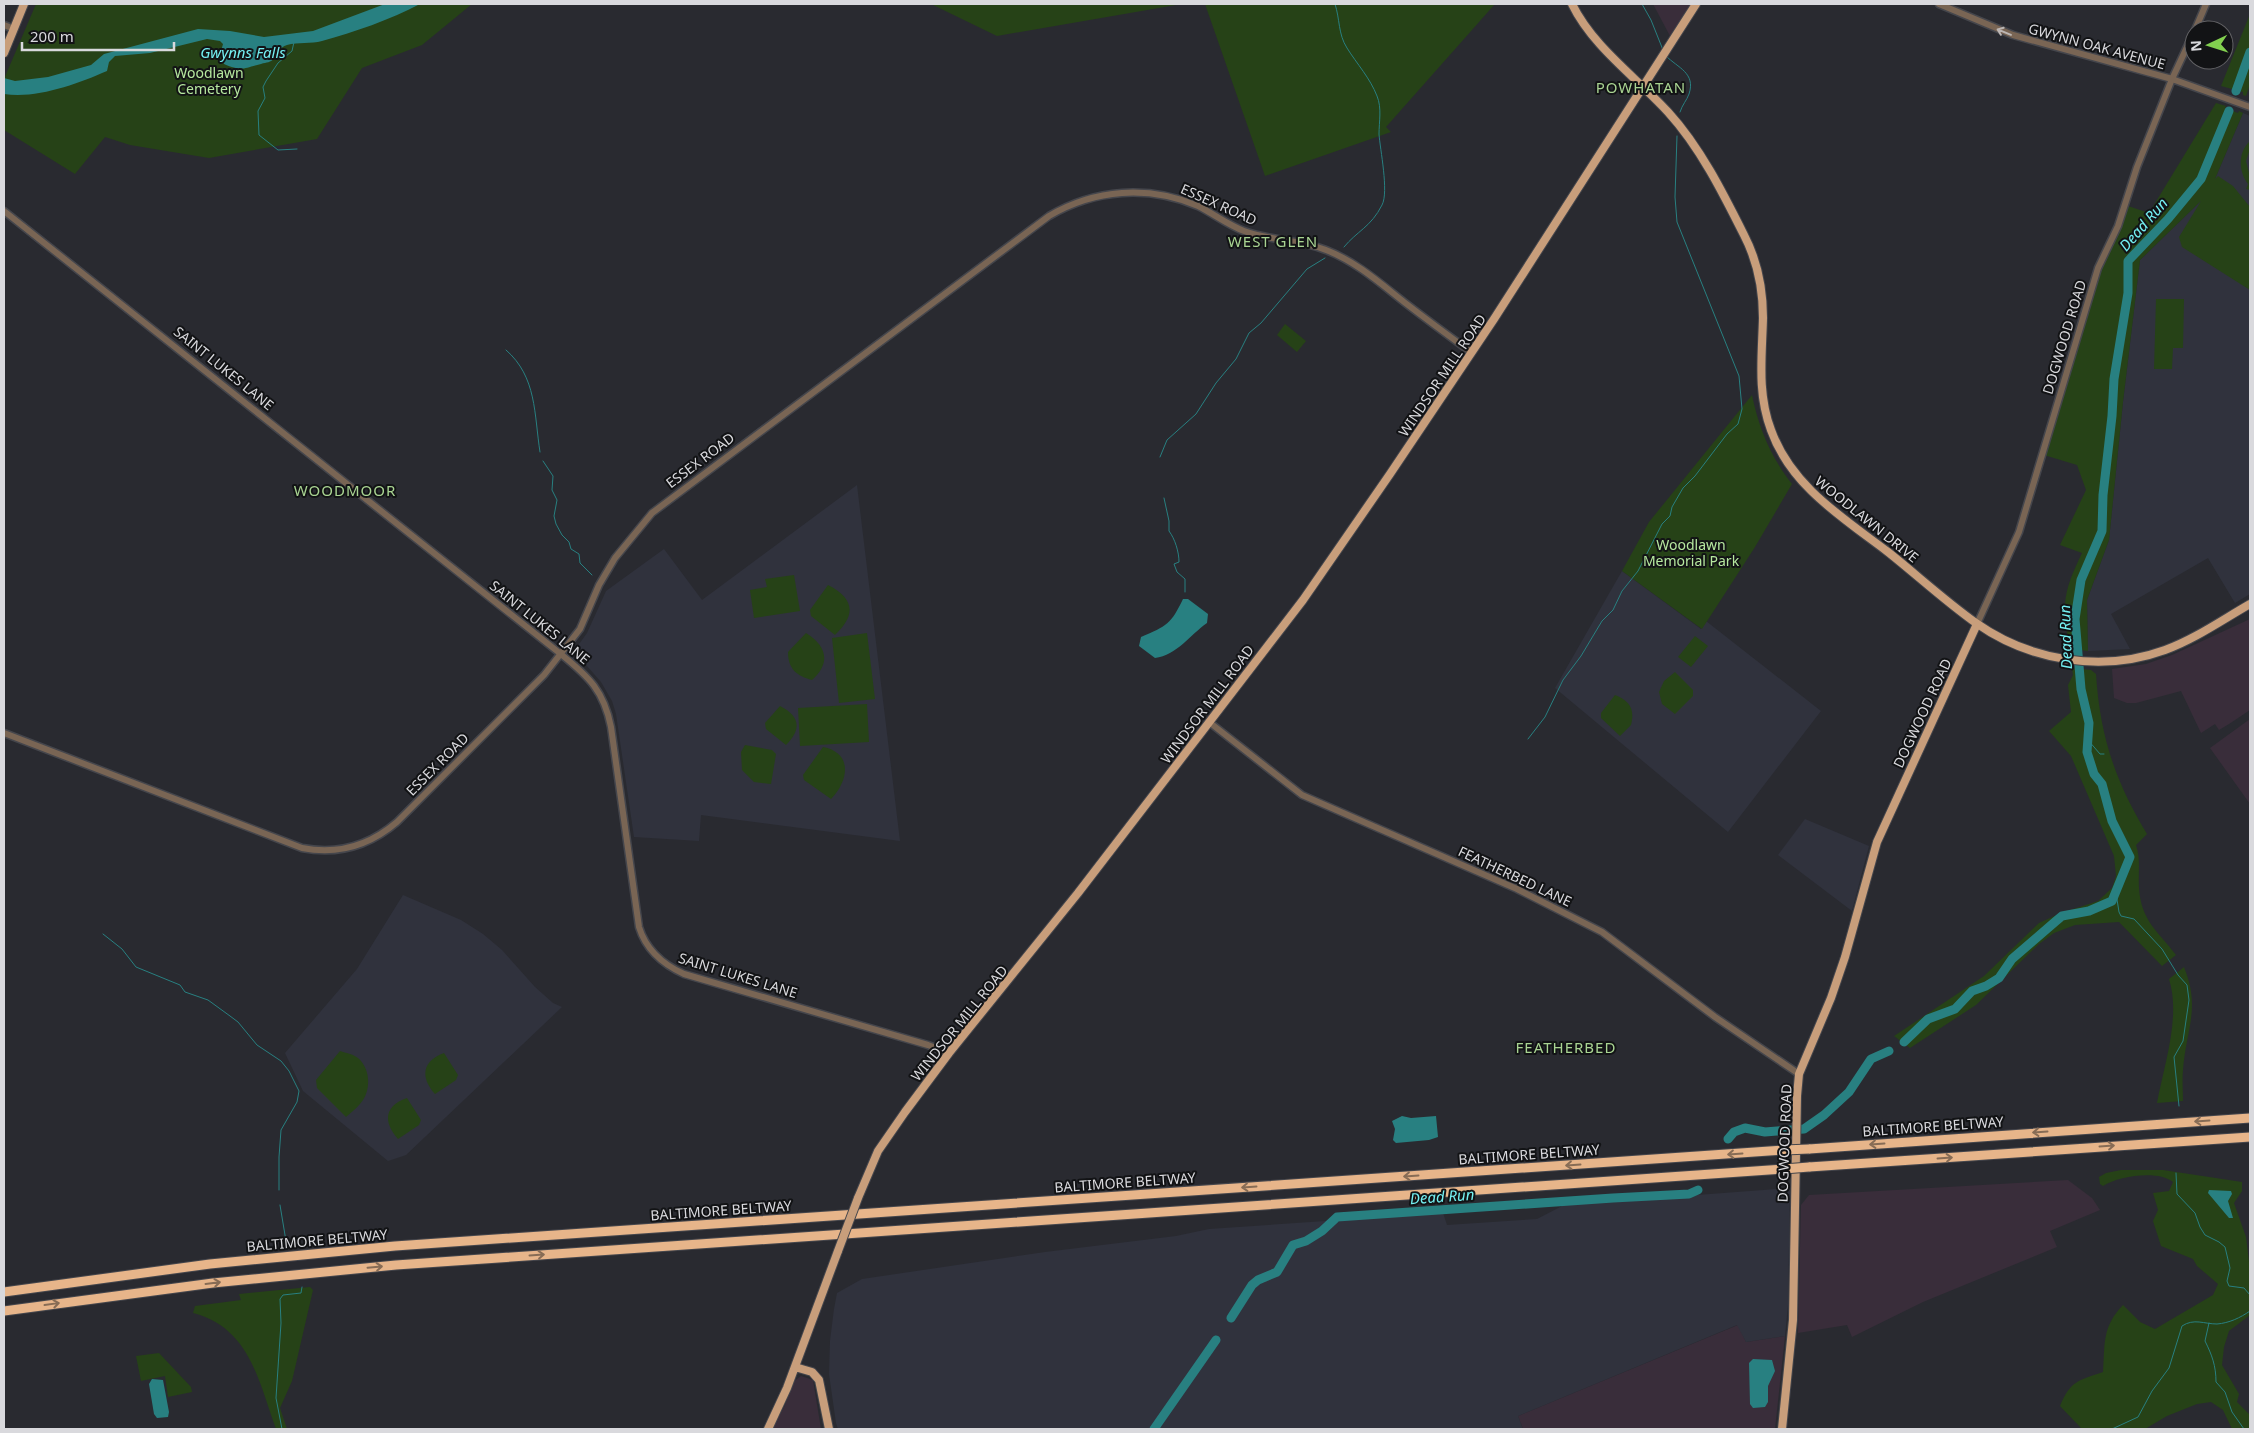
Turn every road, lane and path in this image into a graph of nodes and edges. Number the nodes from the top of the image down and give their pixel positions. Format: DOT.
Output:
graph roads {
  1 [pos="24,4"];
  2 [pos="1572,4"];
  3 [pos="1696,4"];
  4 [pos="1938,4"];
  5 [pos="2206,4"];
  6 [pos="2199,20"];
  7 [pos="4,25"];
  8 [pos="14,29"];
  9 [pos="4,53"];
  10 [pos="2184,53"];
  11 [pos="2172,79"];
  12 [pos="1643,88"];
  13 [pos="2250,107"];
  14 [pos="4,210"];
  15 [pos="1471,352"];
  16 [pos="2250,604"];
  17 [pos="1977,624"];
  18 [pos="562,655"];
  19 [pos="1209,722"];
  20 [pos="4,733"];
  21 [pos="949,1053"];
  22 [pos="1799,1074"];
  23 [pos="2250,1118"];
  24 [pos="2250,1137"];
  25 [pos="4,1292"];
  26 [pos="4,1311"];
  27 [pos="795,1367"];
  28 [pos="768,1429"];
  29 [pos="829,1429"];
  30 [pos="1782,1429"];
  1 -- 8 [label="main road"];
  2 -- 12 [label="main road, WOODLAWN DRIVE"];
  3 -- 12 [label="main road, WINDSOR MILL ROAD"];
  11 -- 4 [label="street, GWYNN OAK AVENUE, one-way"];
  5 -- 6 [label="street, DOGWOOD ROAD"];
  7 -- 8 [label="street"];
  8 -- 9 [label="main road"];
  10 -- 11 [label="street, DOGWOOD ROAD"];
  11 -- 13 [label="street, GWYNN OAK AVENUE"];
  11 -- 17 [label="street, DOGWOOD ROAD"];
  12 -- 15 [label="main road, WINDSOR MILL ROAD"];
  12 -- 17 [label="main road, WOODLAWN DRIVE"];
  14 -- 18 [label="street, SAINT LUKES LANE"];
  15 -- 18 [label="street, ESSEX ROAD"];
  15 -- 19 [label="main road, WINDSOR MILL ROAD"];
  16 -- 17 [label="main road, WOODLAWN DRIVE"];
  17 -- 22 [label="main road, DOGWOOD ROAD"];
  18 -- 20 [label="street, ESSEX ROAD"];
  18 -- 21 [label="street, SAINT LUKES LANE"];
  19 -- 21 [label="main road, WINDSOR MILL ROAD"];
  19 -- 22 [label="street, FEATHERBED LANE"];
  21 -- 27 [label="main road, WINDSOR MILL ROAD, bridge"];
  22 -- 30 [label="main road, DOGWOOD ROAD"];
  23 -- 25 [label="highway, BALTIMORE BELTWAY, one-way, bridge"];
  26 -- 24 [label="highway, one-way, bridge"];
  27 -- 28 [label="main road, WINDSOR MILL ROAD"];
  27 -- 29 [label="main road"];
}
